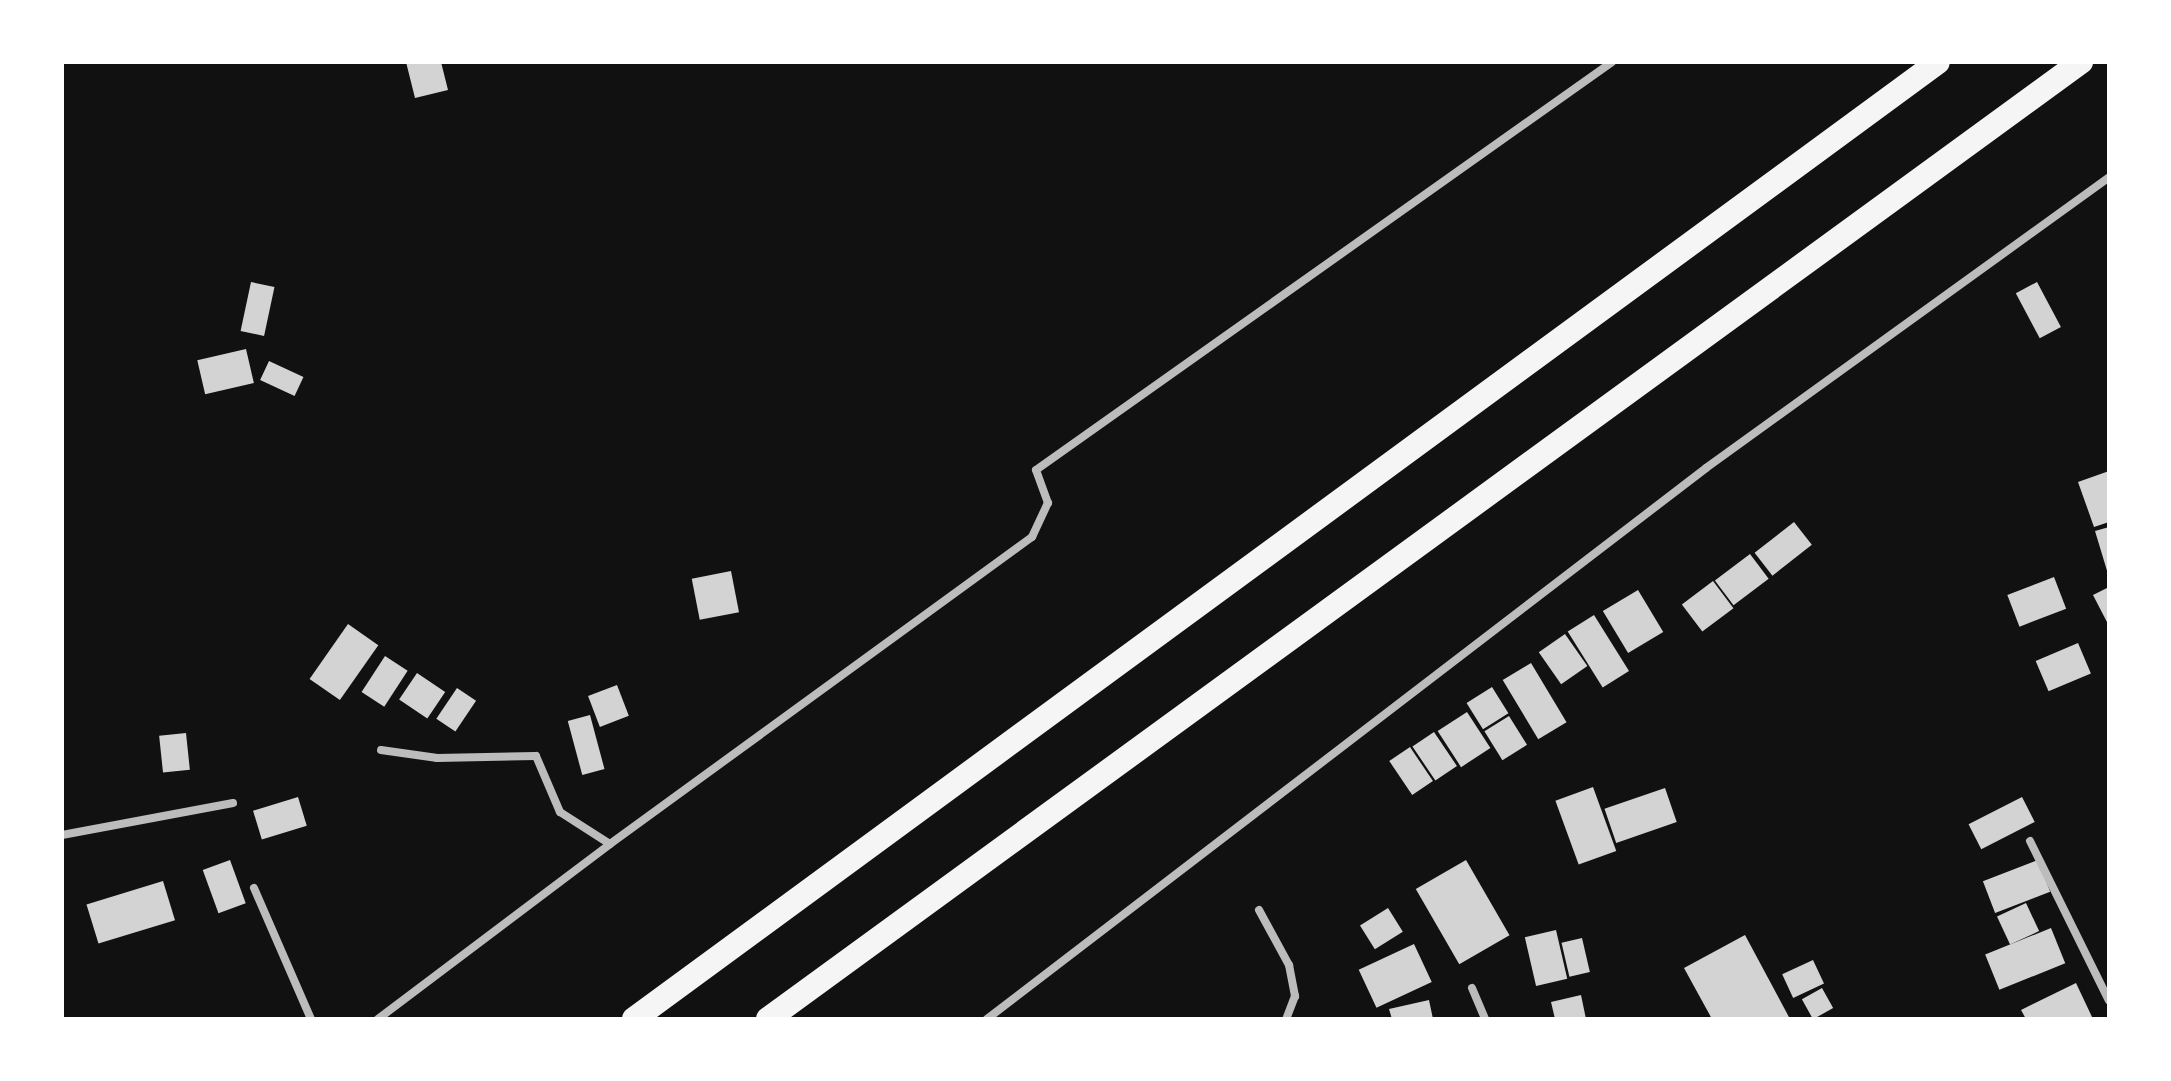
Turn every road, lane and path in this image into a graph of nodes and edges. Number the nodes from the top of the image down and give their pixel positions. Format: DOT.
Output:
graph roads {
  1 [pos="1612,62"];
  2 [pos="1938,62"];
  3 [pos="2081,62"];
  4 [pos="2109,177"];
  5 [pos="381,750"];
  6 [pos="233,803"];
  7 [pos="62,835"];
  8 [pos="2030,841"];
  9 [pos="610,844"];
  10 [pos="254,888"];
  11 [pos="1259,910"];
  12 [pos="1472,988"];
  13 [pos="2109,1001"];
  14 [pos="311,1019"];
  15 [pos="378,1019"];
  16 [pos="634,1019"];
  17 [pos="768,1019"];
  18 [pos="987,1019"];
  19 [pos="1286,1019"];
  20 [pos="1485,1019"];
  1 -- 9 [label="street"];
  2 -- 16 [label="highway"];
  3 -- 17 [label="highway"];
  4 -- 18 [label="street"];
  5 -- 9 [label="street"];
  6 -- 7 [label="street"];
  8 -- 13 [label="street"];
  9 -- 15 [label="street"];
  10 -- 14 [label="street"];
  11 -- 19 [label="street"];
  12 -- 20 [label="street"];
}
